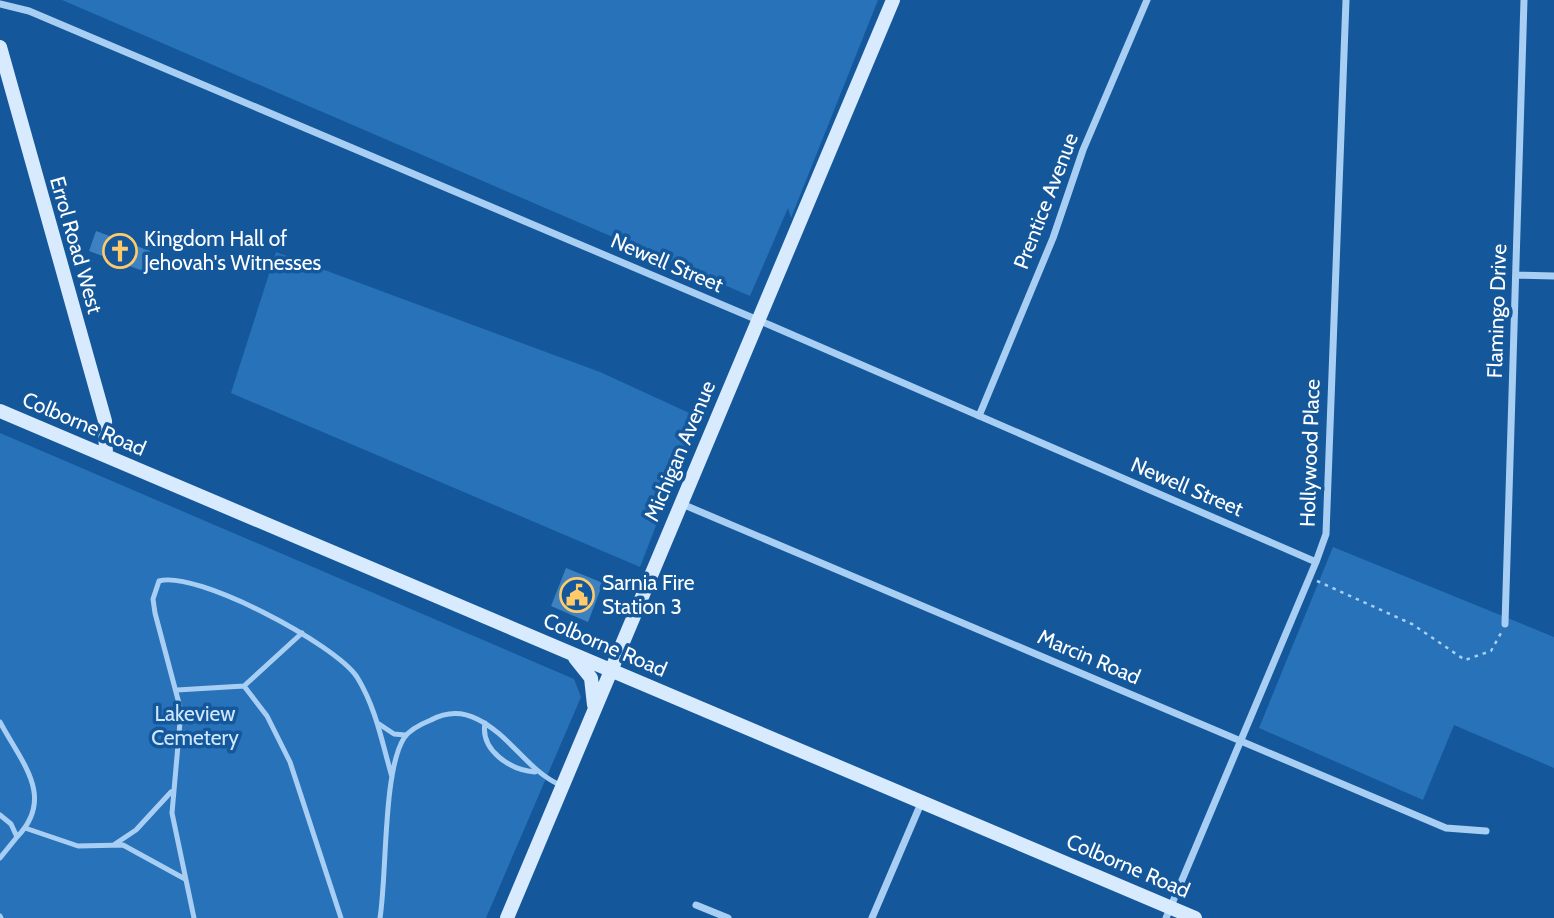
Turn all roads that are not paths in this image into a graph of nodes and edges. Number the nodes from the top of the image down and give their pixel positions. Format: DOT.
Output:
graph roads {
  1 [pos="893,0"];
  2 [pos="1147,0"];
  3 [pos="1346,0"];
  4 [pos="1524,0"];
  5 [pos="0,4"];
  6 [pos="0,47"];
  7 [pos="1516,275"];
  8 [pos="1554,276"];
  9 [pos="758,320"];
  10 [pos="0,411"];
  11 [pos="979,416"];
  12 [pos="106,456"];
  13 [pos="681,503"];
  14 [pos="1316,562"];
  15 [pos="1505,624"];
  16 [pos="302,633"];
  17 [pos="572,654"];
  18 [pos="611,670"];
  19 [pos="244,687"];
  20 [pos="177,690"];
  21 [pos="594,710"];
  22 [pos="0,722"];
  23 [pos="485,723"];
  24 [pos="379,724"];
  25 [pos="405,736"];
  26 [pos="1241,740"];
  27 [pos="535,772"];
  28 [pos="392,777"];
  29 [pos="175,785"];
  30 [pos="562,786"];
  31 [pos="922,801"];
  32 [pos="0,815"];
  33 [pos="25,828"];
  34 [pos="1486,831"];
  35 [pos="17,836"];
  36 [pos="115,844"];
  37 [pos="0,858"];
  38 [pos="186,880"];
  39 [pos="696,905"];
  40 [pos="1168,913"];
  41 [pos="194,918"];
  42 [pos="341,918"];
  43 [pos="380,918"];
  44 [pos="507,918"];
  45 [pos="728,918"];
  46 [pos="872,918"];
  47 [pos="1195,918"];
  1 -- 9 [label="street, Michigan Avenue"];
  2 -- 11 [label="street, Prentice Avenue"];
  3 -- 14 [label="street, Hollywood Place"];
  4 -- 7 [label="street, Flamingo Drive"];
  5 -- 9 [label="street, Newell Street"];
  6 -- 12 [label="street, Errol Road West"];
  7 -- 8 [label="street"];
  7 -- 15 [label="street, Flamingo Drive"];
  9 -- 11 [label="street, Newell Street"];
  9 -- 13 [label="street, Michigan Avenue"];
  10 -- 12 [label="street, Colborne Road"];
  11 -- 14 [label="street, Newell Street"];
  12 -- 17 [label="street, Colborne Road"];
  13 -- 18 [label="street, Michigan Avenue"];
  13 -- 26 [label="street, Marcin Road"];
  14 -- 26 [label="street, Hollywood Place"];
  16 -- 19 [label="lane"];
  16 -- 20 [label="lane"];
  16 -- 24 [label="lane"];
  17 -- 18 [label="street, Colborne Road"];
  17 -- 21 [label="street"];
  18 -- 21 [label="street, Michigan Avenue"];
  18 -- 31 [label="street, Colborne Road"];
  19 -- 20 [label="lane"];
  19 -- 42 [label="lane"];
  20 -- 29 [label="lane"];
  21 -- 30 [label="street, Michigan Avenue"];
  22 -- 33 [label="lane"];
  23 -- 25 [label="lane"];
  23 -- 27 [label="lane"];
  23 -- 27 [label="lane"];
  24 -- 25 [label="lane"];
  24 -- 28 [label="lane"];
  25 -- 28 [label="lane"];
  26 -- 34 [label="street, Marcin Road"];
  26 -- 40 [label="street, Hollywood Place"];
  27 -- 30 [label="lane"];
  28 -- 43 [label="lane"];
  29 -- 36 [label="lane"];
  29 -- 38 [label="lane"];
  30 -- 44 [label="street, Michigan Avenue"];
  31 -- 40 [label="street, Colborne Road"];
  31 -- 46 [label="street"];
  32 -- 35 [label="lane"];
  33 -- 35 [label="lane"];
  33 -- 36 [label="lane"];
  35 -- 37 [label="lane"];
  36 -- 38 [label="lane"];
  38 -- 41 [label="lane"];
  39 -- 45 [label="street"];
  40 -- 47 [label="street, Colborne Road"];
}
